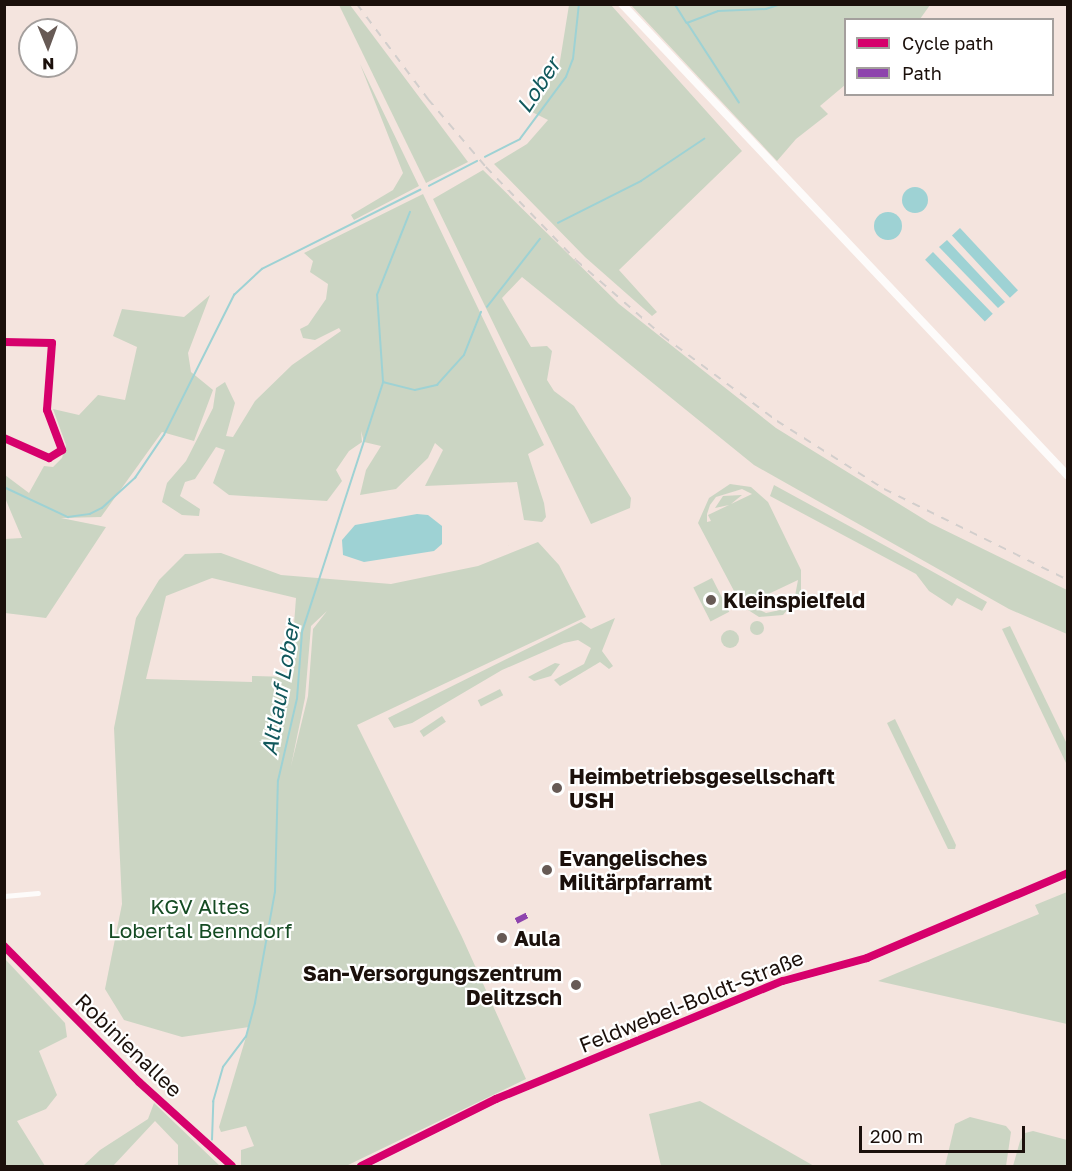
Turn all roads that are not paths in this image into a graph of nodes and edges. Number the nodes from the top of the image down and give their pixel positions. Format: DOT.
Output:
graph roads {
  1 [pos="622,4"];
  2 [pos="4,342"];
  3 [pos="4,438"];
  4 [pos="1068,476"];
  5 [pos="1068,873"];
  6 [pos="38,893"];
  7 [pos="4,896"];
  8 [pos="4,946"];
  9 [pos="364,1165"];
  10 [pos="232,1167"];
  1 -- 4 [label="main road"];
  2 -- 3 [label="street"];
  5 -- 9 [label="street, Feldwebel-Boldt-Straße"];
  6 -- 7 [label="street"];
  8 -- 10 [label="street, Robinienallee"];
}
